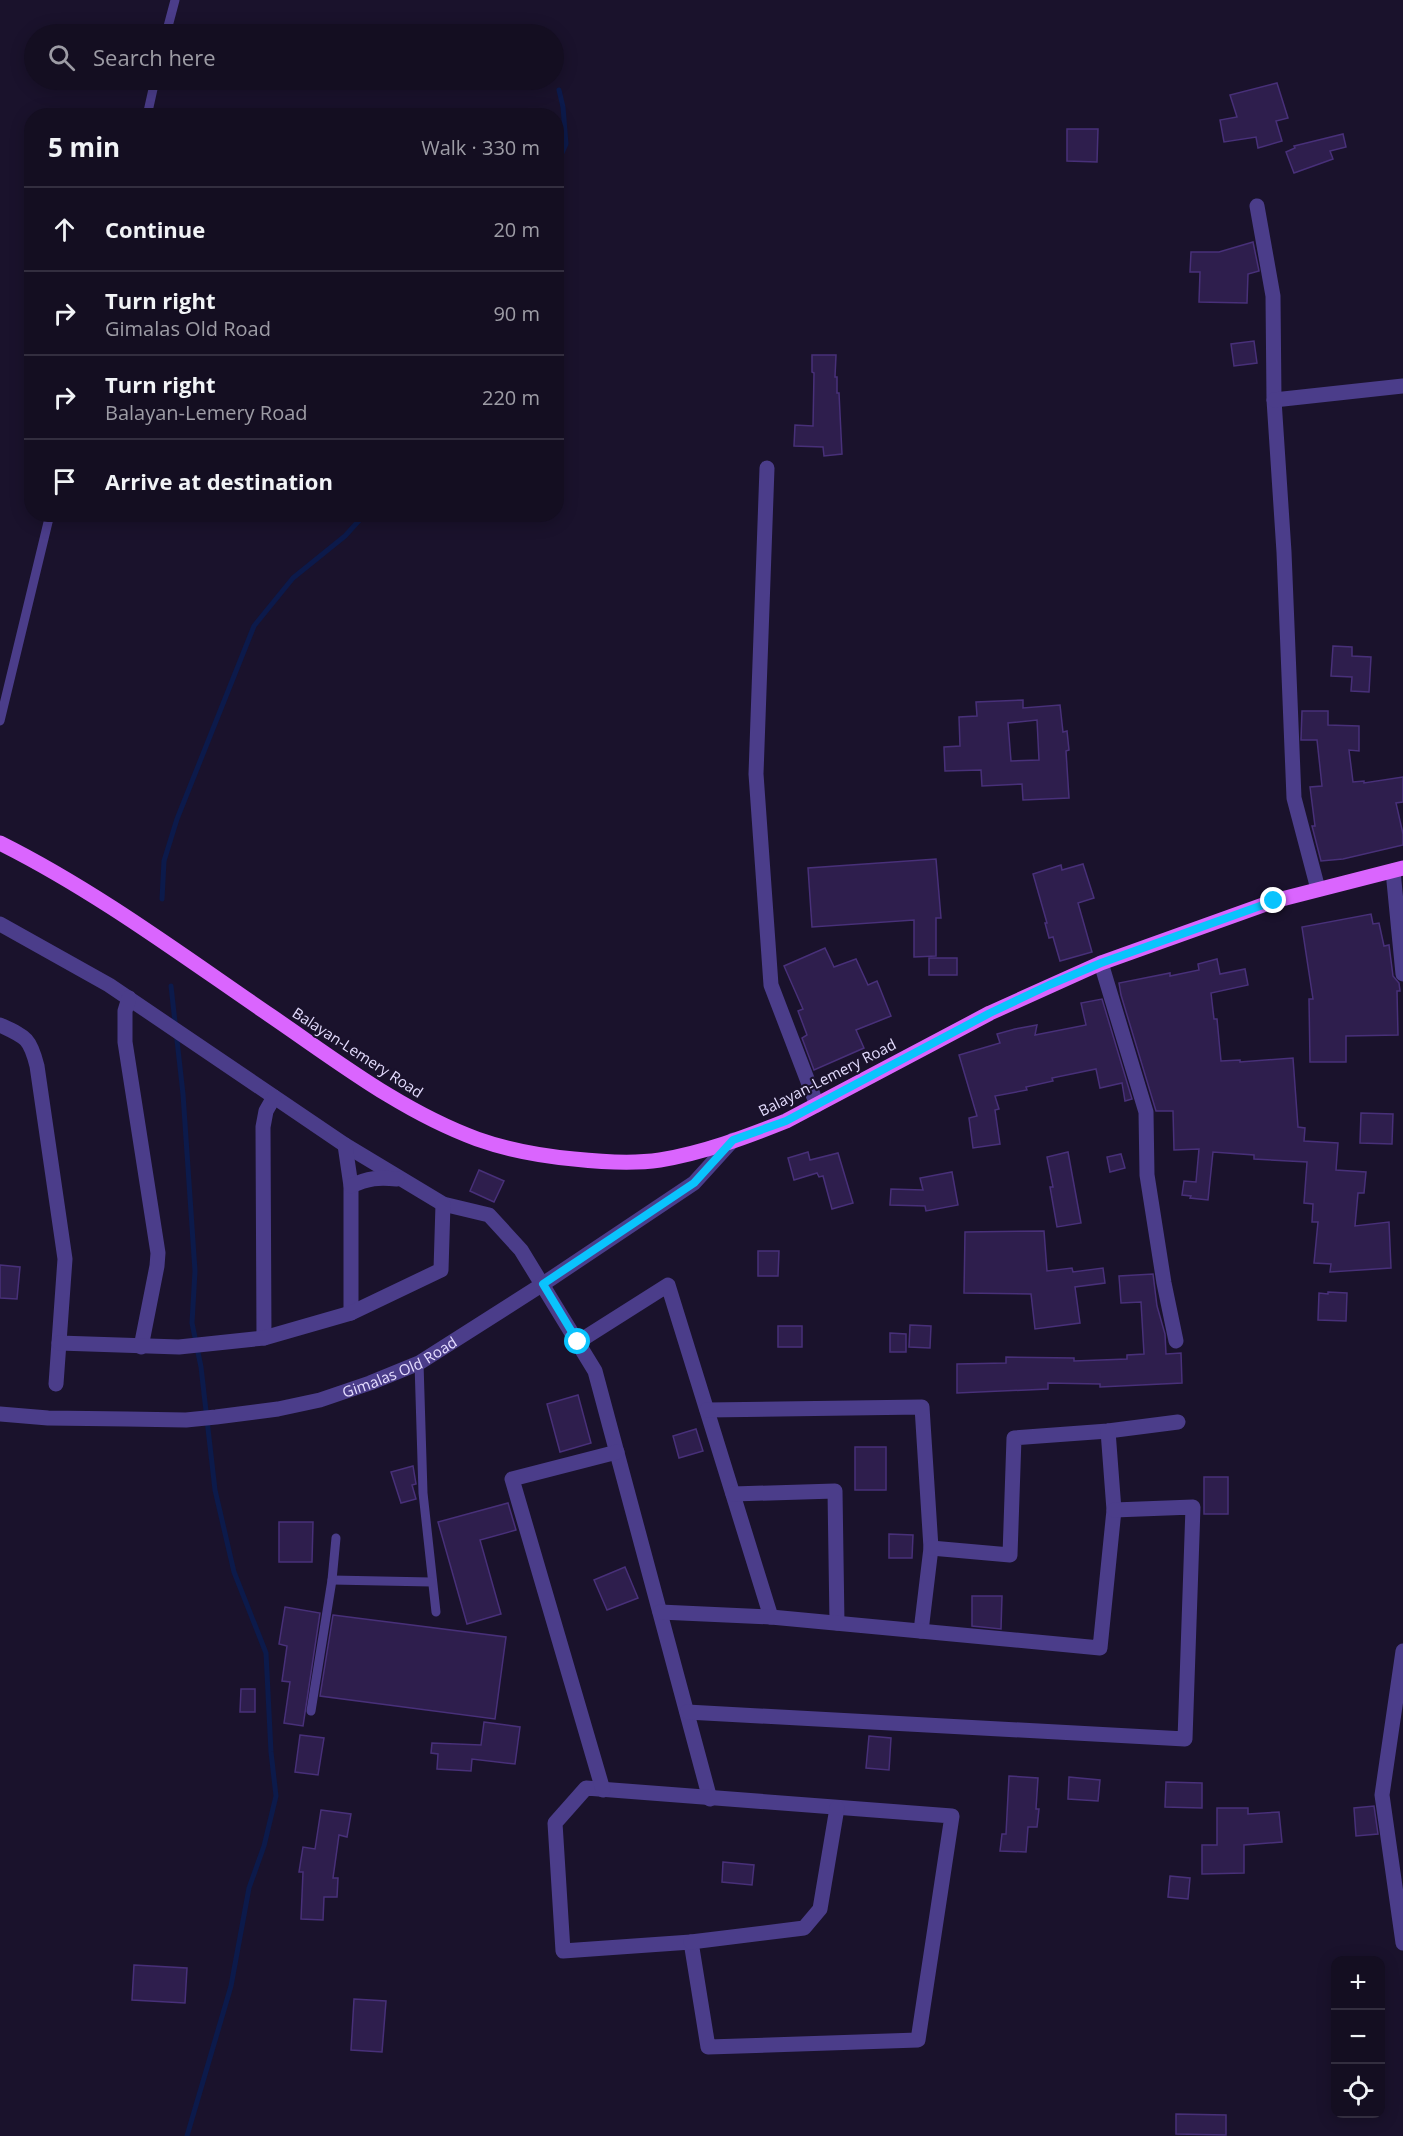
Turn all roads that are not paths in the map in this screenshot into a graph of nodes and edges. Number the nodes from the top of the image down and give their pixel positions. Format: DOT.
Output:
graph roads {
  1 [pos="175,0"];
  2 [pos="169,24"];
  3 [pos="153,90"];
  4 [pos="149,108"];
  5 [pos="1257,206"];
  6 [pos="1403,386"];
  7 [pos="1274,400"];
  8 [pos="767,468"];
  9 [pos="48,522"];
  10 [pos="0,721"];
  11 [pos="0,843"];
  12 [pos="1398,870"];
  13 [pos="1318,890"];
  14 [pos="0,924"];
  15 [pos="1101,963"];
  16 [pos="1403,974"];
  17 [pos="129,999"];
  18 [pos="0,1025"];
  19 [pos="273,1097"];
  20 [pos="817,1105"];
  21 [pos="733,1140"];
  22 [pos="345,1145"];
  23 [pos="404,1180"];
  24 [pos="351,1186"];
  25 [pos="443,1204"];
  26 [pos="543,1284"];
  27 [pos="351,1313"];
  28 [pos="264,1338"];
  29 [pos="1176,1341"];
  30 [pos="578,1342"];
  31 [pos="59,1343"];
  32 [pos="141,1347"];
  33 [pos="419,1364"];
  34 [pos="56,1383"];
  35 [pos="707,1410"];
  36 [pos="0,1414"];
  37 [pos="1178,1422"];
  38 [pos="1108,1431"];
  39 [pos="617,1452"];
  40 [pos="733,1494"];
  41 [pos="1114,1510"];
  42 [pos="336,1538"];
  43 [pos="931,1548"];
  44 [pos="332,1580"];
  45 [pos="431,1582"];
  46 [pos="436,1612"];
  47 [pos="660,1612"];
  48 [pos="771,1617"];
  49 [pos="837,1623"];
  50 [pos="921,1631"];
  51 [pos="1403,1652"];
  52 [pos="311,1710"];
  53 [pos="687,1712"];
  54 [pos="603,1790"];
  55 [pos="710,1799"];
  56 [pos="837,1808"];
  57 [pos="691,1942"];
  58 [pos="1403,1943"];
  1 -- 2 [label="lane"];
  3 -- 4 [label="lane"];
  5 -- 7 [label="street"];
  6 -- 7 [label="street"];
  7 -- 13 [label="street"];
  8 -- 20 [label="street"];
  9 -- 10 [label="lane"];
  11 -- 21 [label="main road, Balayan-Lemery Road"];
  12 -- 13 [label="main road, Balayan-Lemery Road"];
  12 -- 16 [label="street"];
  13 -- 15 [label="main road, Balayan-Lemery Road"];
  14 -- 17 [label="street"];
  15 -- 20 [label="main road, Balayan-Lemery Road"];
  15 -- 29 [label="street"];
  17 -- 19 [label="street"];
  17 -- 32 [label="street"];
  18 -- 31 [label="street"];
  19 -- 22 [label="street"];
  19 -- 28 [label="street"];
  20 -- 21 [label="main road, Balayan-Lemery Road"];
  21 -- 26 [label="street, Gimalas Old Road"];
  22 -- 23 [label="street"];
  22 -- 24 [label="street"];
  23 -- 24 [label="street"];
  23 -- 25 [label="street"];
  24 -- 27 [label="street"];
  25 -- 26 [label="street"];
  25 -- 27 [label="street"];
  26 -- 30 [label="street"];
  26 -- 33 [label="street, Gimalas Old Road"];
  27 -- 28 [label="street"];
  28 -- 32 [label="street"];
  30 -- 35 [label="street"];
  30 -- 39 [label="street"];
  31 -- 32 [label="street"];
  31 -- 34 [label="street"];
  33 -- 36 [label="street, Gimalas Old Road"];
  33 -- 45 [label="lane"];
  35 -- 40 [label="street"];
  35 -- 43 [label="street"];
  37 -- 38 [label="street"];
  38 -- 41 [label="street"];
  38 -- 43 [label="street"];
  39 -- 47 [label="street"];
  39 -- 54 [label="street"];
  40 -- 48 [label="street"];
  40 -- 49 [label="street"];
  41 -- 50 [label="street"];
  41 -- 53 [label="street"];
  42 -- 44 [label="lane"];
  43 -- 50 [label="street"];
  44 -- 45 [label="lane"];
  44 -- 52 [label="lane"];
  45 -- 46 [label="lane"];
  47 -- 48 [label="street"];
  47 -- 53 [label="street"];
  48 -- 49 [label="street"];
  49 -- 50 [label="street"];
  51 -- 58 [label="street"];
  53 -- 55 [label="street"];
  54 -- 55 [label="street"];
  54 -- 57 [label="street"];
  55 -- 56 [label="street"];
  56 -- 57 [label="street"];
  56 -- 57 [label="street"];
}
